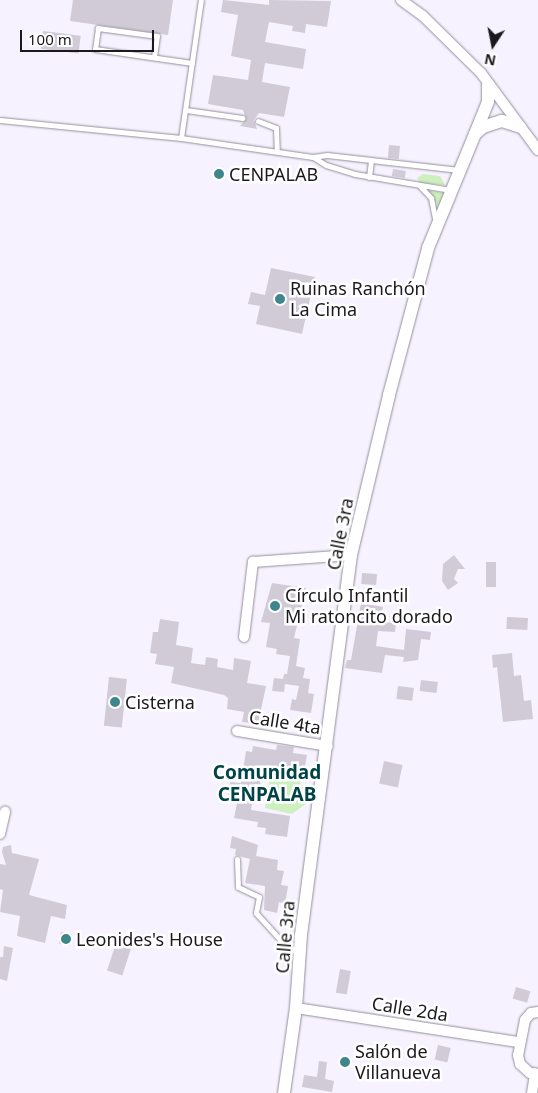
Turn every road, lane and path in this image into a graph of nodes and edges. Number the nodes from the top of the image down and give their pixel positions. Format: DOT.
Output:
graph roads {
  1 [pos="201,0"];
  2 [pos="401,0"];
  3 [pos="154,58"];
  4 [pos="192,63"];
  5 [pos="488,85"];
  6 [pos="186,110"];
  7 [pos="242,118"];
  8 [pos="0,120"];
  9 [pos="258,120"];
  10 [pos="520,126"];
  11 [pos="475,134"];
  12 [pos="180,138"];
  13 [pos="538,150"];
  14 [pos="276,152"];
  15 [pos="313,157"];
  16 [pos="371,161"];
  17 [pos="460,170"];
  18 [pos="369,177"];
  19 [pos="418,185"];
  20 [pos="452,190"];
  21 [pos="428,248"];
  22 [pos="351,555"];
  23 [pos="244,637"];
  24 [pos="237,731"];
  25 [pos="328,746"];
  26 [pos="5,812"];
  27 [pos="0,834"];
  28 [pos="237,859"];
  29 [pos="300,953"];
  30 [pos="296,1008"];
  31 [pos="538,1012"];
  32 [pos="519,1042"];
  33 [pos="536,1074"];
  34 [pos="284,1093"];
  35 [pos="532,1093"];
  1 -- 4 [label="lane"];
  2 -- 5 [label="street"];
  3 -- 3 [label="lane"];
  3 -- 4 [label="lane"];
  4 -- 6 [label="lane"];
  5 -- 10 [label="street"];
  5 -- 11 [label="street, Calle 3ra"];
  6 -- 7 [label="lane"];
  6 -- 12 [label="lane"];
  8 -- 12 [label="lane"];
  9 -- 14 [label="lane"];
  10 -- 11 [label="street"];
  10 -- 13 [label="street"];
  11 -- 17 [label="street, Calle 3ra"];
  12 -- 14 [label="lane"];
  14 -- 15 [label="lane"];
  15 -- 16 [label="lane"];
  15 -- 18 [label="lane"];
  16 -- 17 [label="lane"];
  16 -- 18 [label="lane"];
  17 -- 20 [label="street, Calle 3ra"];
  18 -- 19 [label="lane"];
  19 -- 20 [label="lane"];
  19 -- 21 [label="lane"];
  20 -- 21 [label="street, Calle 3ra"];
  21 -- 22 [label="street, Calle 3ra"];
  22 -- 23 [label="street"];
  22 -- 25 [label="street, Calle 3ra"];
  24 -- 25 [label="street, Calle 4ta"];
  25 -- 29 [label="street, Calle 3ra"];
  26 -- 27 [label="street"];
  28 -- 29 [label="lane"];
  29 -- 30 [label="street, Calle 3ra"];
  30 -- 32 [label="street, Calle 2da"];
  30 -- 34 [label="street, Calle 3ra"];
  31 -- 32 [label="street"];
  32 -- 33 [label="street"];
  33 -- 35 [label="street"];
}
